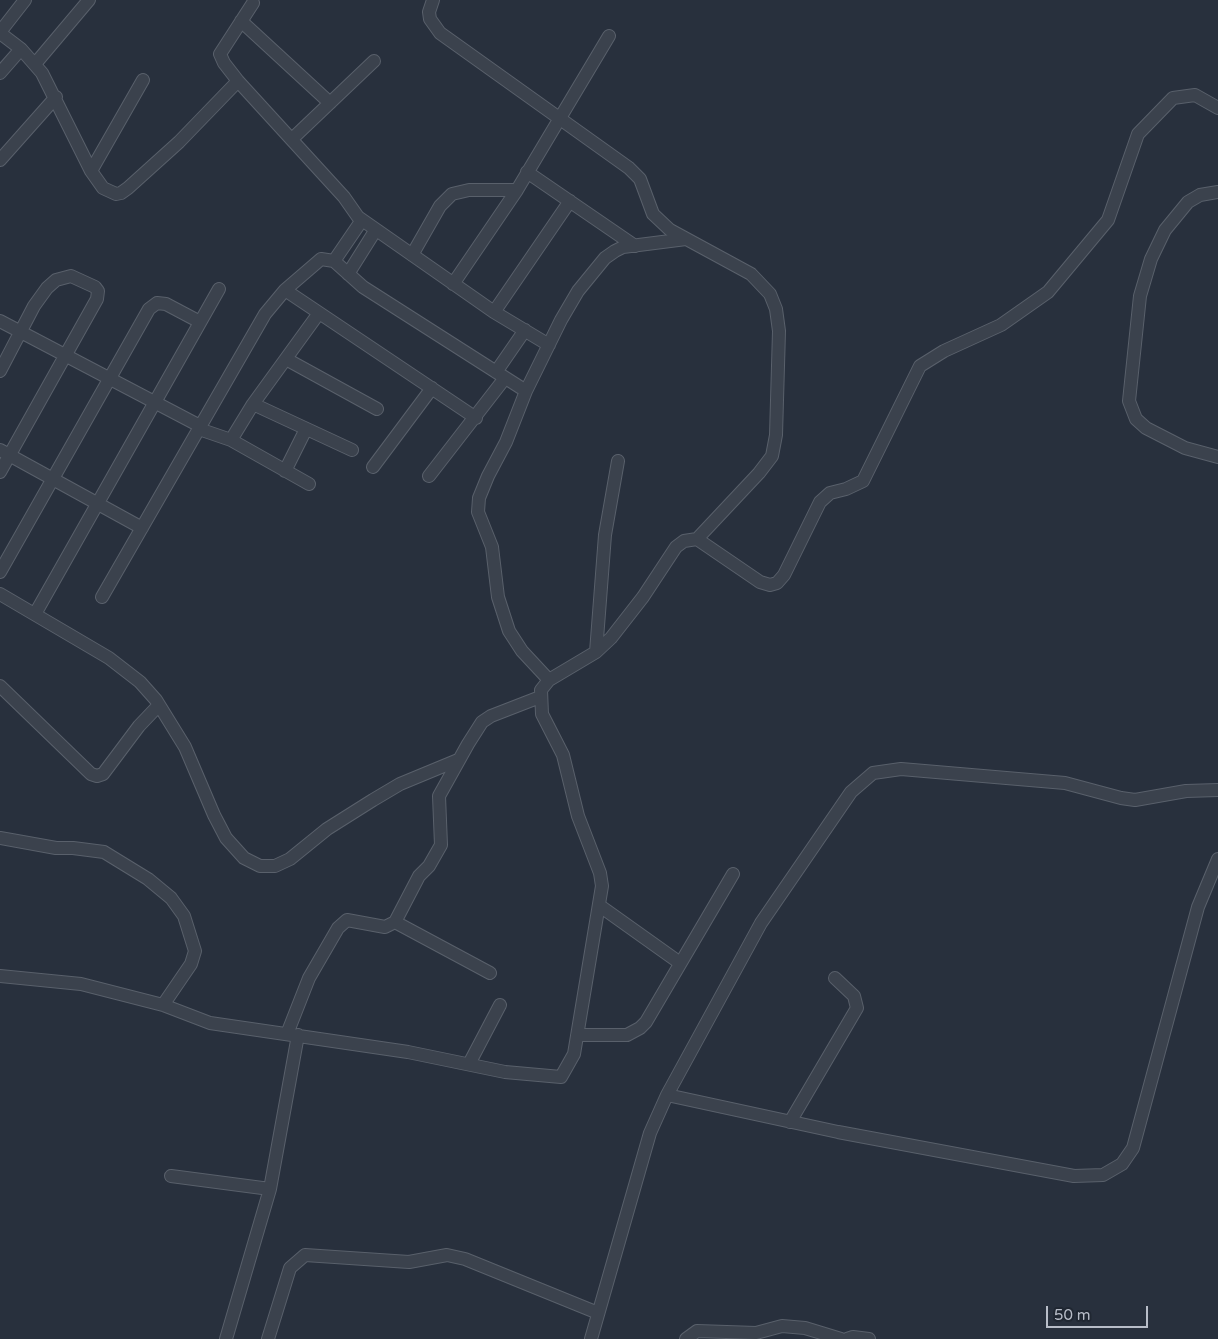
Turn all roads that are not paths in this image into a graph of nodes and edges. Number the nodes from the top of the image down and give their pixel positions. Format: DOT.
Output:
graph roads {
  1 [pos="25,0"];
  2 [pos="89,0"];
  3 [pos="433,0"];
  4 [pos="253,3"];
  5 [pos="241,21"];
  6 [pos="0,33"];
  7 [pos="609,36"];
  8 [pos="21,49"];
  9 [pos="374,62"];
  10 [pos="35,64"];
  11 [pos="0,73"];
  12 [pos="143,80"];
  13 [pos="238,82"];
  14 [pos="56,97"];
  15 [pos="330,104"];
  16 [pos="1218,108"];
  17 [pos="559,118"];
  18 [pos="292,140"];
  19 [pos="0,160"];
  20 [pos="91,171"];
  21 [pos="527,172"];
  22 [pos="516,190"];
  23 [pos="1218,192"];
  24 [pos="570,201"];
  25 [pos="360,219"];
  26 [pos="375,231"];
  27 [pos="686,239"];
  28 [pos="635,246"];
  29 [pos="412,256"];
  30 [pos="334,261"];
  31 [pos="348,274"];
  32 [pos="453,284"];
  33 [pos="219,289"];
  34 [pos="284,290"];
  35 [pos="494,312"];
  36 [pos="319,313"];
  37 [pos="0,321"];
  38 [pos="200,322"];
  39 [pos="525,330"];
  40 [pos="20,332"];
  41 [pos="549,344"];
  42 [pos="66,356"];
  43 [pos="286,359"];
  44 [pos="0,371"];
  45 [pos="501,374"];
  46 [pos="109,378"];
  47 [pos="432,388"];
  48 [pos="526,391"];
  49 [pos="154,402"];
  50 [pos="253,404"];
  51 [pos="377,408"];
  52 [pos="476,418"];
  53 [pos="200,427"];
  54 [pos="306,428"];
  55 [pos="231,440"];
  56 [pos="352,450"];
  57 [pos="5,453"];
  58 [pos="1218,457"];
  59 [pos="618,461"];
  60 [pos="373,467"];
  61 [pos="286,471"];
  62 [pos="0,472"];
  63 [pos="429,476"];
  64 [pos="52,478"];
  65 [pos="309,484"];
  66 [pos="97,503"];
  67 [pos="142,528"];
  68 [pos="697,539"];
  69 [pos="0,572"];
  70 [pos="0,594"];
  71 [pos="102,597"];
  72 [pos="35,614"];
  73 [pos="596,652"];
  74 [pos="549,680"];
  75 [pos="0,686"];
  76 [pos="540,697"];
  77 [pos="159,705"];
  78 [pos="458,760"];
  79 [pos="1218,790"];
  80 [pos="0,838"];
  81 [pos="1218,859"];
  82 [pos="733,874"];
  83 [pos="600,906"];
  84 [pos="395,922"];
  85 [pos="680,963"];
  86 [pos="490,973"];
  87 [pos="0,976"];
  88 [pos="835,978"];
  89 [pos="162,1005"];
  90 [pos="500,1005"];
  91 [pos="292,1034"];
  92 [pos="577,1035"];
  93 [pos="469,1064"];
  94 [pos="667,1095"];
  95 [pos="790,1122"];
  96 [pos="171,1176"];
  97 [pos="270,1189"];
  98 [pos="598,1313"];
  99 [pos="226,1339"];
  100 [pos="268,1339"];
  101 [pos="591,1339"];
  102 [pos="686,1339"];
  103 [pos="841,1339"];
  104 [pos="847,1339"];
  105 [pos="868,1339"];
  1 -- 6 [label="street"];
  2 -- 10 [label="street"];
  3 -- 17 [label="street"];
  4 -- 5 [label="street"];
  5 -- 13 [label="street"];
  5 -- 15 [label="street"];
  6 -- 8 [label="street"];
  7 -- 17 [label="street"];
  8 -- 10 [label="street"];
  8 -- 11 [label="street"];
  9 -- 15 [label="street"];
  10 -- 14 [label="street"];
  12 -- 20 [label="street"];
  13 -- 18 [label="street"];
  13 -- 20 [label="street"];
  14 -- 19 [label="street"];
  14 -- 20 [label="street"];
  15 -- 18 [label="street"];
  16 -- 68 [label="street"];
  17 -- 21 [label="street"];
  17 -- 27 [label="street"];
  18 -- 25 [label="street"];
  21 -- 22 [label="street"];
  21 -- 24 [label="street"];
  22 -- 29 [label="street"];
  22 -- 32 [label="street"];
  23 -- 58 [label="street"];
  24 -- 28 [label="street"];
  24 -- 35 [label="street"];
  25 -- 26 [label="street"];
  25 -- 30 [label="street"];
  26 -- 29 [label="street"];
  26 -- 31 [label="street"];
  27 -- 28 [label="street"];
  27 -- 68 [label="street"];
  28 -- 41 [label="street"];
  29 -- 32 [label="street"];
  30 -- 31 [label="street"];
  30 -- 34 [label="street"];
  31 -- 45 [label="street"];
  32 -- 35 [label="street"];
  33 -- 38 [label="street"];
  34 -- 36 [label="street"];
  34 -- 53 [label="street"];
  35 -- 39 [label="street"];
  36 -- 43 [label="street"];
  36 -- 47 [label="street"];
  37 -- 40 [label="street"];
  38 -- 46 [label="street"];
  38 -- 49 [label="street"];
  39 -- 41 [label="street"];
  39 -- 45 [label="street"];
  40 -- 42 [label="street"];
  40 -- 42 [label="street"];
  40 -- 44 [label="street"];
  41 -- 48 [label="street"];
  42 -- 46 [label="street"];
  42 -- 57 [label="street"];
  43 -- 50 [label="street"];
  43 -- 51 [label="street"];
  45 -- 48 [label="street"];
  45 -- 52 [label="street"];
  46 -- 49 [label="street"];
  46 -- 64 [label="street"];
  47 -- 52 [label="street"];
  47 -- 60 [label="street"];
  48 -- 74 [label="street"];
  49 -- 53 [label="street"];
  49 -- 66 [label="street"];
  50 -- 54 [label="street"];
  50 -- 55 [label="street"];
  52 -- 63 [label="street"];
  53 -- 55 [label="street"];
  53 -- 67 [label="street"];
  54 -- 56 [label="street"];
  54 -- 61 [label="street"];
  55 -- 61 [label="street"];
  57 -- 62 [label="street"];
  57 -- 64 [label="street"];
  59 -- 73 [label="street"];
  61 -- 65 [label="street"];
  64 -- 66 [label="street"];
  64 -- 69 [label="street"];
  66 -- 67 [label="street"];
  66 -- 72 [label="street"];
  67 -- 71 [label="street"];
  68 -- 73 [label="street"];
  70 -- 72 [label="street"];
  72 -- 77 [label="street"];
  73 -- 74 [label="street"];
  74 -- 76 [label="street"];
  75 -- 77 [label="street"];
  76 -- 78 [label="street"];
  76 -- 83 [label="street"];
  77 -- 78 [label="street"];
  78 -- 84 [label="street"];
  79 -- 94 [label="street"];
  80 -- 89 [label="street"];
  81 -- 95 [label="street"];
  82 -- 85 [label="street"];
  83 -- 85 [label="street"];
  83 -- 92 [label="street"];
  84 -- 86 [label="street"];
  84 -- 91 [label="street"];
  85 -- 92 [label="street"];
  87 -- 89 [label="street"];
  88 -- 95 [label="street"];
  89 -- 91 [label="street"];
  90 -- 93 [label="street"];
  91 -- 93 [label="street"];
  91 -- 97 [label="street"];
  92 -- 93 [label="street"];
  94 -- 95 [label="street"];
  94 -- 98 [label="street"];
  96 -- 97 [label="street"];
  97 -- 99 [label="street"];
  98 -- 100 [label="street"];
  98 -- 101 [label="street"];
  102 -- 103 [label="street"];
  104 -- 105 [label="street"];
}
